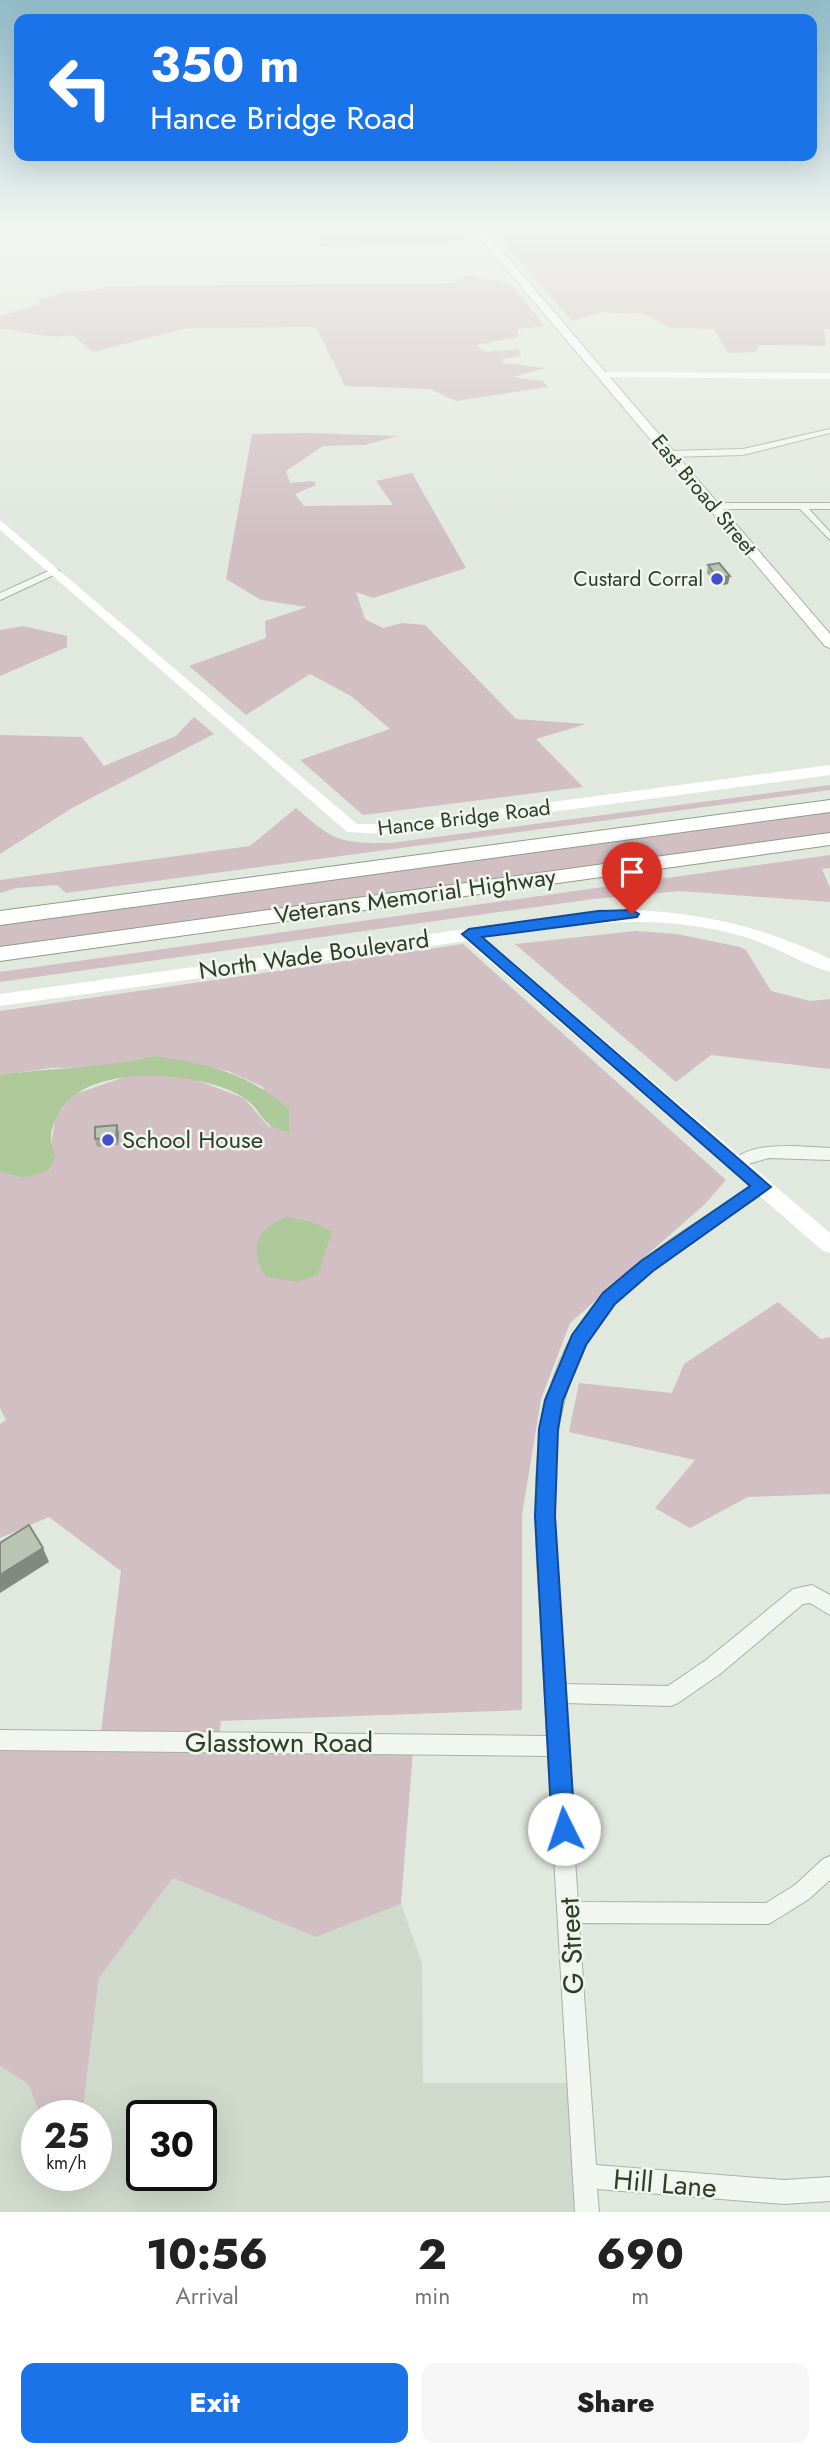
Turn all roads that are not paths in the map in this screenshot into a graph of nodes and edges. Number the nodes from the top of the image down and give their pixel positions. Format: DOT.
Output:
graph roads {
  1 [pos="565,331"];
  2 [pos="602,375"];
  3 [pos="830,376"];
  4 [pos="830,431"];
  5 [pos="669,454"];
  6 [pos="713,506"];
  7 [pos="802,506"];
  8 [pos="830,506"];
  9 [pos="0,524"];
  10 [pos="830,537"];
  11 [pos="55,571"];
  12 [pos="0,597"];
  13 [pos="823,627"];
  14 [pos="830,643"];
  15 [pos="830,770"];
  16 [pos="830,806"];
  17 [pos="830,839"];
  18 [pos="0,918"];
  19 [pos="469,934"];
  20 [pos="0,954"];
  21 [pos="830,966"];
  22 [pos="0,1000"];
  23 [pos="830,1154"];
  24 [pos="736,1165"];
  25 [pos="762,1187"];
  26 [pos="830,1245"];
  27 [pos="830,1605"];
  28 [pos="555,1693"];
  29 [pos="0,1740"];
  30 [pos="558,1746"];
  31 [pos="830,1866"];
  32 [pos="569,1912"];
  33 [pos="585,2176"];
  34 [pos="830,2189"];
  35 [pos="587,2212"];
  1 -- 2 [label="main road, East Broad Street"];
  2 -- 3 [label="street"];
  2 -- 5 [label="main road, East Broad Street"];
  4 -- 5 [label="street"];
  5 -- 6 [label="main road, East Broad Street"];
  6 -- 7 [label="street"];
  6 -- 13 [label="main road, East Broad Street"];
  7 -- 8 [label="street"];
  7 -- 10 [label="street"];
  9 -- 11 [label="street, Hance Bridge Road"];
  11 -- 12 [label="street"];
  11 -- 15 [label="street, Hance Bridge Road"];
  13 -- 14 [label="main road, East Broad Street"];
  16 -- 18 [label="highway, Veterans Memorial Highway"];
  17 -- 20 [label="highway, Veterans Memorial Highway"];
  19 -- 21 [label="street, North Wade Boulevard"];
  19 -- 22 [label="street, North Wade Boulevard"];
  19 -- 24 [label="street"];
  23 -- 24 [label="street"];
  24 -- 25 [label="street"];
  25 -- 26 [label="street"];
  25 -- 28 [label="street, G Street"];
  27 -- 28 [label="street"];
  28 -- 30 [label="street, G Street"];
  29 -- 30 [label="street, Glasstown Road"];
  30 -- 32 [label="street, G Street"];
  31 -- 32 [label="street"];
  32 -- 33 [label="street, G Street"];
  33 -- 34 [label="street, Hill Lane"];
  33 -- 35 [label="street, G Street"];
}
